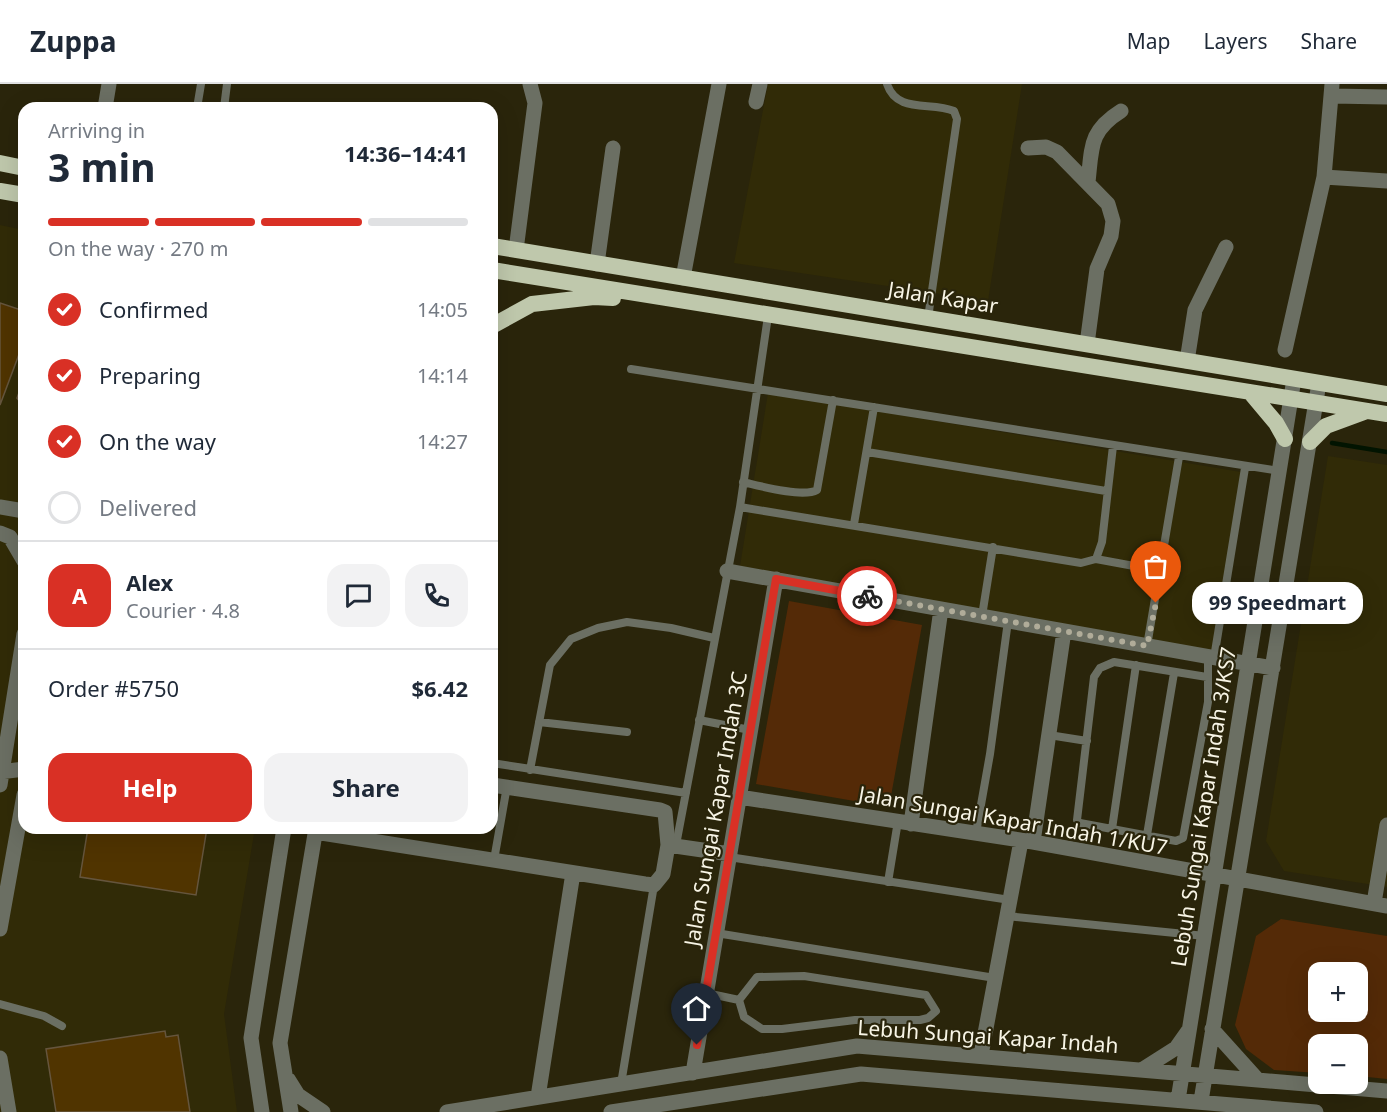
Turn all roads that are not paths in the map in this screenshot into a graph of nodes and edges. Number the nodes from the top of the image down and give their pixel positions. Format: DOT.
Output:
graph roads {
  1 [pos="110,84"];
  2 [pos="201,84"];
  3 [pos="227,84"];
  4 [pos="530,84"];
  5 [pos="719,84"];
  6 [pos="760,84"];
  7 [pos="887,84"];
  8 [pos="1332,90"];
  9 [pos="1387,97"];
  10 [pos="106,102"];
  11 [pos="198,102"];
  12 [pos="225,102"];
  13 [pos="756,102"];
  14 [pos="1121,111"];
  15 [pos="613,148"];
  16 [pos="1028,148"];
  17 [pos="0,163"];
  18 [pos="18,167"];
  19 [pos="1324,177"];
  20 [pos="1387,181"];
  21 [pos="1088,182"];
  22 [pos="0,191"];
  23 [pos="18,194"];
  24 [pos="498,247"];
  25 [pos="1226,247"];
  26 [pos="516,250"];
  27 [pos="597,264"];
  28 [pos="498,271"];
  29 [pos="683,278"];
  30 [pos="707,304"];
  31 [pos="768,316"];
  32 [pos="928,318"];
  33 [pos="498,323"];
  34 [pos="1087,344"];
  35 [pos="1286,350"];
  36 [pos="1186,361"];
  37 [pos="631,369"];
  38 [pos="1294,379"];
  39 [pos="1319,383"];
  40 [pos="760,387"];
  41 [pos="1251,392"];
  42 [pos="1387,394"];
  43 [pos="1291,398"];
  44 [pos="833,400"];
  45 [pos="1316,402"];
  46 [pos="874,407"];
  47 [pos="1368,411"];
  48 [pos="1387,414"];
  49 [pos="1285,439"];
  50 [pos="1310,442"];
  51 [pos="1113,446"];
  52 [pos="867,452"];
  53 [pos="1179,457"];
  54 [pos="1245,468"];
  55 [pos="1280,471"];
  56 [pos="743,482"];
  57 [pos="1106,491"];
  58 [pos="0,507"];
  59 [pos="740,507"];
  60 [pos="18,510"];
  61 [pos="854,524"];
  62 [pos="0,532"];
  63 [pos="993,547"];
  64 [pos="18,551"];
  65 [pos="1096,559"];
  66 [pos="727,571"];
  67 [pos="1161,571"];
  68 [pos="776,579"];
  69 [pos="941,609"];
  70 [pos="982,616"];
  71 [pos="1008,621"];
  72 [pos="1064,631"];
  73 [pos="714,638"];
  74 [pos="1147,646"];
  75 [pos="1211,657"];
  76 [pos="1249,664"];
  77 [pos="1136,665"];
  78 [pos="1273,668"];
  79 [pos="18,671"];
  80 [pos="1174,673"];
  81 [pos="1207,677"];
  82 [pos="699,720"];
  83 [pos="539,722"];
  84 [pos="750,730"];
  85 [pos="627,732"];
  86 [pos="1049,735"];
  87 [pos="1087,741"];
  88 [pos="498,764"];
  89 [pos="530,770"];
  90 [pos="18,771"];
  91 [pos="1,776"];
  92 [pos="500,786"];
  93 [pos="686,793"];
  94 [pos="739,797"];
  95 [pos="498,811"];
  96 [pos="905,822"];
  97 [pos="1387,825"];
  98 [pos="18,828"];
  99 [pos="1112,829"];
  100 [pos="976,833"];
  101 [pos="283,834"];
  102 [pos="315,834"];
  103 [pos="365,834"];
  104 [pos="496,834"];
  105 [pos="1147,835"];
  106 [pos="1027,841"];
  107 [pos="672,845"];
  108 [pos="729,855"];
  109 [pos="494,860"];
  110 [pos="573,873"];
  111 [pos="1215,876"];
  112 [pos="1239,880"];
  113 [pos="888,882"];
  114 [pos="650,885"];
  115 [pos="1010,900"];
  116 [pos="1381,904"];
  117 [pos="1007,916"];
  118 [pos="0,929"];
  119 [pos="716,933"];
  120 [pos="1205,936"];
  121 [pos="995,978"];
  122 [pos="706,993"];
  123 [pos="739,1000"];
  124 [pos="0,1004"];
  125 [pos="62,1026"];
  126 [pos="1190,1029"];
  127 [pos="1212,1029"];
  128 [pos="981,1055"];
  129 [pos="0,1058"];
  130 [pos="1143,1069"];
  131 [pos="693,1072"];
  132 [pos="1183,1073"];
  133 [pos="285,1074"];
  134 [pos="1205,1074"];
  135 [pos="1257,1079"];
  136 [pos="257,1084"];
  137 [pos="621,1084"];
  138 [pos="1387,1091"];
  139 [pos="538,1097"];
  140 [pos="1178,1100"];
  141 [pos="1201,1101"];
  142 [pos="9,1112"];
  143 [pos="250,1112"];
  144 [pos="262,1112"];
  145 [pos="291,1112"];
  146 [pos="323,1112"];
  147 [pos="447,1112"];
  148 [pos="611,1112"];
  149 [pos="1316,1112"];
  1 -- 10 [label="street"];
  2 -- 11 [label="lane"];
  3 -- 12 [label="lane"];
  4 -- 26 [label="street"];
  5 -- 29 [label="street"];
  6 -- 13 [label="street"];
  7 -- 32 [label="lane"];
  8 -- 9 [label="street"];
  8 -- 19 [label="street"];
  14 -- 21 [label="street"];
  15 -- 27 [label="street"];
  16 -- 21 [label="street"];
  17 -- 18 [label="highway"];
  19 -- 20 [label="street"];
  19 -- 35 [label="street"];
  21 -- 34 [label="street"];
  22 -- 23 [label="highway"];
  24 -- 26 [label="highway, Jalan Kapar"];
  25 -- 36 [label="street"];
  26 -- 27 [label="highway, Jalan Kapar"];
  27 -- 29 [label="highway, Jalan Kapar"];
  28 -- 30 [label="highway"];
  29 -- 32 [label="highway, Jalan Kapar"];
  30 -- 31 [label="highway"];
  30 -- 33 [label="highway"];
  31 -- 40 [label="lane"];
  31 -- 41 [label="highway"];
  32 -- 34 [label="highway, Jalan Kapar"];
  34 -- 36 [label="highway, Jalan Kapar"];
  36 -- 38 [label="highway, Jalan Kapar"];
  37 -- 40 [label="lane"];
  38 -- 39 [label="highway, Jalan Kapar"];
  38 -- 43 [label="street, Lebuh Sungai Kapar Indah 3/KS7"];
  39 -- 42 [label="highway, Jalan Kapar"];
  39 -- 45 [label="street, Lebuh Sungai Kapar Indah 3/KS7"];
  40 -- 44 [label="lane"];
  40 -- 56 [label="lane"];
  41 -- 43 [label="highway"];
  41 -- 49 [label="highway"];
  43 -- 45 [label="highway"];
  43 -- 49 [label="street, Lebuh Sungai Kapar Indah 3/KS7"];
  44 -- 46 [label="lane"];
  44 -- 56 [label="lane"];
  45 -- 47 [label="highway"];
  45 -- 50 [label="street, Lebuh Sungai Kapar Indah 3/KS7"];
  46 -- 51 [label="lane"];
  46 -- 52 [label="lane"];
  47 -- 48 [label="highway"];
  47 -- 50 [label="highway"];
  49 -- 55 [label="street, Lebuh Sungai Kapar Indah 3/KS7"];
  50 -- 78 [label="street, Lebuh Sungai Kapar Indah 3/KS7"];
  51 -- 53 [label="lane"];
  51 -- 57 [label="lane"];
  52 -- 57 [label="lane"];
  52 -- 61 [label="lane"];
  53 -- 54 [label="lane"];
  53 -- 67 [label="lane"];
  54 -- 55 [label="lane"];
  54 -- 75 [label="lane"];
  55 -- 76 [label="street, Lebuh Sungai Kapar Indah 3/KS7"];
  56 -- 59 [label="lane"];
  57 -- 65 [label="lane"];
  58 -- 60 [label="street"];
  59 -- 61 [label="lane"];
  59 -- 66 [label="lane"];
  61 -- 63 [label="lane"];
  62 -- 64 [label="street"];
  63 -- 65 [label="lane"];
  63 -- 70 [label="lane"];
  65 -- 67 [label="lane"];
  66 -- 68 [label="street"];
  66 -- 73 [label="lane"];
  67 -- 74 [label="lane"];
  68 -- 69 [label="street"];
  68 -- 84 [label="street, Jalan Sungai Kapar Indah 3C"];
  69 -- 70 [label="street"];
  69 -- 96 [label="street"];
  70 -- 71 [label="street"];
  71 -- 72 [label="street"];
  71 -- 100 [label="lane"];
  72 -- 74 [label="street"];
  72 -- 86 [label="street"];
  73 -- 82 [label="lane"];
  73 -- 83 [label="lane"];
  74 -- 75 [label="street"];
  75 -- 76 [label="street"];
  75 -- 81 [label="lane"];
  76 -- 78 [label="street"];
  76 -- 111 [label="street, Lebuh Sungai Kapar Indah 3/KS7"];
  77 -- 80 [label="lane"];
  77 -- 87 [label="lane"];
  77 -- 99 [label="lane"];
  78 -- 112 [label="street, Lebuh Sungai Kapar Indah 3/KS7"];
  79 -- 91 [label="street"];
  80 -- 81 [label="lane"];
  80 -- 105 [label="lane"];
  81 -- 105 [label="lane"];
  82 -- 84 [label="lane"];
  82 -- 93 [label="lane"];
  83 -- 85 [label="lane"];
  83 -- 89 [label="lane"];
  84 -- 94 [label="street, Jalan Sungai Kapar Indah 3C"];
  86 -- 87 [label="lane"];
  86 -- 106 [label="street"];
  87 -- 99 [label="lane"];
  88 -- 89 [label="lane"];
  89 -- 93 [label="lane"];
  90 -- 91 [label="street"];
  92 -- 95 [label="lane"];
  92 -- 107 [label="street"];
  93 -- 107 [label="lane"];
  94 -- 96 [label="street, Jalan Sungai Kapar Indah 1/KU7"];
  94 -- 108 [label="street, Jalan Sungai Kapar Indah 3C"];
  96 -- 100 [label="street, Jalan Sungai Kapar Indah 1/KU7"];
  96 -- 113 [label="lane"];
  97 -- 116 [label="street"];
  98 -- 118 [label="street"];
  99 -- 105 [label="lane"];
  100 -- 106 [label="street, Jalan Sungai Kapar Indah 1/KU7"];
  101 -- 136 [label="street"];
  102 -- 133 [label="street"];
  103 -- 109 [label="street"];
  104 -- 109 [label="lane"];
  106 -- 111 [label="street, Jalan Sungai Kapar Indah 1/KU7"];
  106 -- 115 [label="street"];
  107 -- 108 [label="street"];
  107 -- 114 [label="street"];
  108 -- 113 [label="lane"];
  108 -- 119 [label="street, Jalan Sungai Kapar Indah 3C"];
  109 -- 110 [label="street"];
  110 -- 114 [label="street"];
  110 -- 139 [label="street"];
  111 -- 112 [label="street, Jalan Sungai Kapar Indah 1/KU7"];
  111 -- 120 [label="street, Lebuh Sungai Kapar Indah 3/KS7"];
  112 -- 116 [label="street, Jalan Sungai Kapar Indah 1/KU7"];
  112 -- 127 [label="street, Lebuh Sungai Kapar Indah 3/KS7"];
  113 -- 115 [label="lane"];
  114 -- 137 [label="lane"];
  115 -- 117 [label="street"];
  117 -- 120 [label="lane"];
  117 -- 121 [label="street"];
  119 -- 121 [label="lane"];
  119 -- 122 [label="street, Jalan Sungai Kapar Indah 3C"];
  120 -- 126 [label="street, Lebuh Sungai Kapar Indah 3/KS7"];
  121 -- 128 [label="street"];
  122 -- 123 [label="lane"];
  122 -- 131 [label="street, Jalan Sungai Kapar Indah 3C"];
  123 -- 123 [label="lane"];
  124 -- 125 [label="lane"];
  126 -- 130 [label="street"];
  126 -- 132 [label="street, Lebuh Sungai Kapar Indah 3/KS7"];
  127 -- 134 [label="street, Lebuh Sungai Kapar Indah 3/KS7"];
  127 -- 135 [label="street"];
  128 -- 130 [label="street, Lebuh Sungai Kapar Indah"];
  128 -- 131 [label="street, Lebuh Sungai Kapar Indah"];
  129 -- 142 [label="street"];
  130 -- 132 [label="street, Lebuh Sungai Kapar Indah"];
  131 -- 137 [label="street, Lebuh Sungai Kapar Indah"];
  132 -- 134 [label="street, Lebuh Sungai Kapar Indah"];
  132 -- 140 [label="street, Lebuh Sungai Kapar Indah 3/KS7"];
  133 -- 145 [label="street"];
  133 -- 146 [label="street"];
  134 -- 135 [label="street, Lebuh Sungai Kapar Indah"];
  134 -- 141 [label="street, Lebuh Sungai Kapar Indah 3/KS7"];
  135 -- 138 [label="street, Lebuh Sungai Kapar Indah"];
  136 -- 143 [label="street"];
  136 -- 144 [label="street"];
  137 -- 139 [label="street, Lebuh Sungai Kapar Indah"];
  139 -- 147 [label="street, Lebuh Sungai Kapar Indah"];
  140 -- 141 [label="street"];
  140 -- 148 [label="street"];
  141 -- 149 [label="street"];
}
